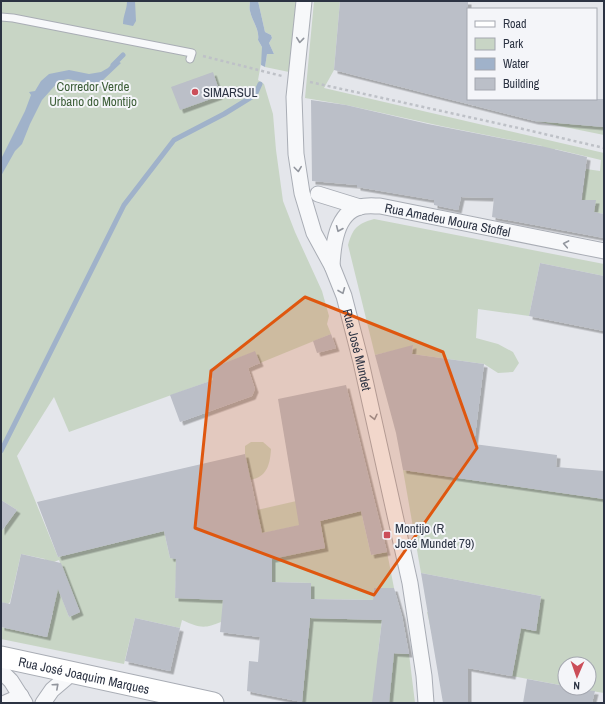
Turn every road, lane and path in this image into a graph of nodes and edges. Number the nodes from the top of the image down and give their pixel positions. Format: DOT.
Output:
graph roads {
  1 [pos="304,1"];
  2 [pos="1,17"];
  3 [pos="191,56"];
  4 [pos="296,79"];
  5 [pos="604,148"];
  6 [pos="318,194"];
  7 [pos="360,206"];
  8 [pos="604,251"];
  9 [pos="332,266"];
  10 [pos="1,657"];
  11 [pos="1,671"];
  12 [pos="72,673"];
  13 [pos="23,700"];
  14 [pos="5,703"];
  15 [pos="43,703"];
  16 [pos="213,703"];
  17 [pos="426,703"];
  1 -- 4 [label="street, Rua José Mundet, one-way"];
  2 -- 3 [label="lane"];
  3 -- 4 [label="path"];
  4 -- 5 [label="path"];
  4 -- 9 [label="street, Rua José Mundet, one-way"];
  6 -- 7 [label="street, Rua Amadeu Moura Stoffel"];
  8 -- 7 [label="street, Rua Amadeu Moura Stoffel, one-way"];
  7 -- 9 [label="street, one-way"];
  9 -- 17 [label="street, Rua José Mundet, one-way"];
  10 -- 12 [label="main road, Rua José Joaquim Marques"];
  11 -- 13 [label="street"];
  15 -- 12 [label="street, one-way"];
  12 -- 16 [label="main road, Rua José Joaquim Marques"];
  13 -- 14 [label="street"];
}
